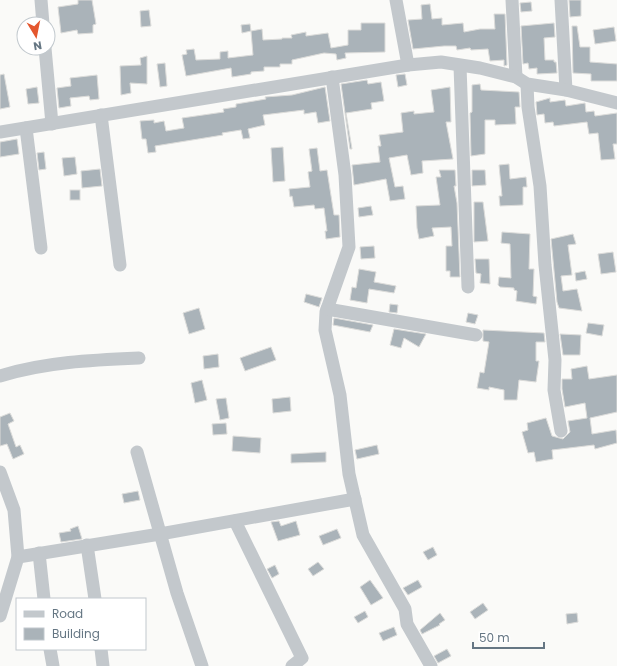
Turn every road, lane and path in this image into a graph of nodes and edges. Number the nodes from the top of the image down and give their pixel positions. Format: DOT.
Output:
graph roads {
  1 [pos="41,0"];
  2 [pos="396,0"];
  3 [pos="512,0"];
  4 [pos="561,0"];
  5 [pos="42,16"];
  6 [pos="46,56"];
  7 [pos="408,65"];
  8 [pos="460,66"];
  9 [pos="332,77"];
  10 [pos="516,77"];
  11 [pos="528,84"];
  12 [pos="566,90"];
  13 [pos="617,103"];
  14 [pos="102,115"];
  15 [pos="52,124"];
  16 [pos="26,128"];
  17 [pos="0,132"];
  18 [pos="41,248"];
  19 [pos="120,265"];
  20 [pos="468,287"];
  21 [pos="327,309"];
  22 [pos="476,335"];
  23 [pos="139,358"];
  24 [pos="0,376"];
  25 [pos="561,431"];
  26 [pos="137,452"];
  27 [pos="0,472"];
  28 [pos="355,499"];
  29 [pos="235,520"];
  30 [pos="160,534"];
  31 [pos="87,545"];
  32 [pos="39,553"];
  33 [pos="18,557"];
  34 [pos="44,598"];
  35 [pos="95,598"];
  36 [pos="0,616"];
  37 [pos="50,650"];
  38 [pos="101,650"];
  39 [pos="53,666"];
  40 [pos="102,666"];
  41 [pos="202,666"];
  42 [pos="292,666"];
  43 [pos="431,666"];
  1 -- 5 [label="street"];
  2 -- 7 [label="street"];
  3 -- 10 [label="street"];
  4 -- 12 [label="street"];
  6 -- 15 [label="street"];
  7 -- 8 [label="street"];
  7 -- 9 [label="street"];
  8 -- 10 [label="street"];
  8 -- 20 [label="street"];
  9 -- 14 [label="street"];
  9 -- 21 [label="street"];
  10 -- 11 [label="street"];
  11 -- 12 [label="street"];
  11 -- 25 [label="street"];
  12 -- 13 [label="street"];
  14 -- 15 [label="street"];
  14 -- 19 [label="street"];
  15 -- 16 [label="street"];
  16 -- 17 [label="street"];
  16 -- 18 [label="street"];
  21 -- 22 [label="street"];
  21 -- 28 [label="street"];
  23 -- 24 [label="street"];
  26 -- 30 [label="street"];
  27 -- 33 [label="street"];
  28 -- 29 [label="street"];
  28 -- 43 [label="street"];
  29 -- 30 [label="street"];
  29 -- 42 [label="street"];
  30 -- 31 [label="street"];
  30 -- 41 [label="street"];
  31 -- 32 [label="street"];
  31 -- 35 [label="street"];
  32 -- 33 [label="street"];
  32 -- 34 [label="street"];
  33 -- 36 [label="street"];
  37 -- 39 [label="street"];
  38 -- 40 [label="street"];
}
